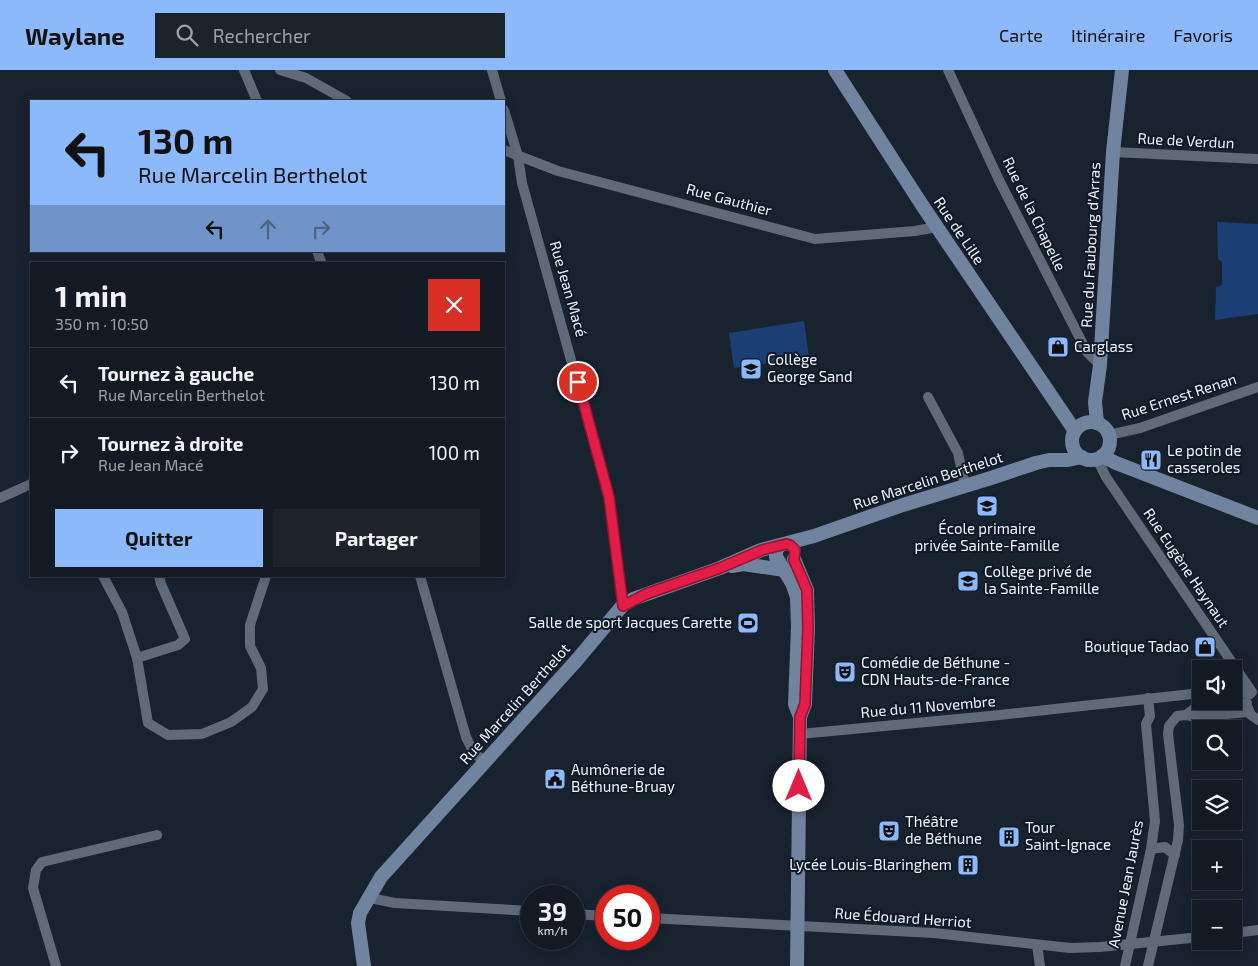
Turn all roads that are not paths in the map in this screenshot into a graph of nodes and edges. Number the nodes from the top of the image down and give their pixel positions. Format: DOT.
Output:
graph roads {
  1 [pos="244,70"];
  2 [pos="280,70"];
  3 [pos="492,70"];
  4 [pos="835,70"];
  5 [pos="948,70"];
  6 [pos="1122,70"];
  7 [pos="257,100"];
  8 [pos="345,100"];
  9 [pos="501,100"];
  10 [pos="505,113"];
  11 [pos="505,150"];
  12 [pos="1113,152"];
  13 [pos="518,156"];
  14 [pos="1258,159"];
  15 [pos="936,227"];
  16 [pos="1100,365"];
  17 [pos="1258,387"];
  18 [pos="928,397"];
  19 [pos="1083,427"];
  20 [pos="1110,438"];
  21 [pos="1082,457"];
  22 [pos="1099,458"];
  23 [pos="1053,460"];
  24 [pos="1132,469"];
  25 [pos="30,484"];
  26 [pos="967,486"];
  27 [pos="0,498"];
  28 [pos="1258,518"];
  29 [pos="785,556"];
  30 [pos="723,567"];
  31 [pos="104,577"];
  32 [pos="159,577"];
  33 [pos="266,577"];
  34 [pos="420,577"];
  35 [pos="623,606"];
  36 [pos="137,658"];
  37 [pos="1192,694"];
  38 [pos="1148,698"];
  39 [pos="1251,698"];
  40 [pos="1258,720"];
  41 [pos="800,734"];
  42 [pos="486,760"];
  43 [pos="157,835"];
  44 [pos="1151,849"];
  45 [pos="1175,855"];
  46 [pos="369,896"];
  47 [pos="520,910"];
  48 [pos="660,919"];
  49 [pos="798,927"];
  50 [pos="1258,930"];
  51 [pos="1242,932"];
  52 [pos="1192,938"];
  53 [pos="1155,942"];
  54 [pos="1130,943"];
  55 [pos="1037,945"];
  56 [pos="56,966"];
  57 [pos="364,966"];
  58 [pos="797,966"];
  59 [pos="1040,966"];
  60 [pos="1125,966"];
  61 [pos="1148,966"];
  1 -- 7 [label="street"];
  2 -- 8 [label="street"];
  3 -- 9 [label="street"];
  4 -- 15 [label="main road, Rue de Lille"];
  5 -- 16 [label="street, Rue de la Chapelle"];
  6 -- 12 [label="main road, Rue du Faubourg d'Arras"];
  10 -- 13 [label="street, Rue Jean Macé"];
  11 -- 13 [label="street, Rue Gauthier"];
  12 -- 14 [label="street, Rue de Verdun"];
  12 -- 16 [label="main road, Rue du Faubourg d'Arras"];
  13 -- 15 [label="street, Rue Gauthier"];
  13 -- 35 [label="street, Rue Jean Macé"];
  15 -- 19 [label="main road, Rue de Lille"];
  16 -- 19 [label="main road, Rue du Faubourg d'Arras"];
  17 -- 20 [label="street, Rue Ernest Renan"];
  18 -- 26 [label="street"];
  19 -- 20 [label="main road"];
  19 -- 21 [label="main road"];
  19 -- 23 [label="main road"];
  20 -- 22 [label="main road"];
  20 -- 24 [label="main road"];
  21 -- 22 [label="main road"];
  21 -- 23 [label="main road, Rue Marcelin Berthelot"];
  22 -- 24 [label="main road"];
  22 -- 39 [label="street, Rue Eugène Haynaut"];
  23 -- 26 [label="main road, Rue Marcelin Berthelot"];
  24 -- 28 [label="main road"];
  25 -- 27 [label="street"];
  26 -- 29 [label="main road, Rue Marcelin Berthelot"];
  29 -- 30 [label="main road"];
  29 -- 30 [label="main road, Rue Marcelin Berthelot"];
  29 -- 41 [label="main road"];
  30 -- 35 [label="main road, Rue Marcelin Berthelot"];
  31 -- 36 [label="street"];
  32 -- 36 [label="street"];
  33 -- 36 [label="street"];
  34 -- 42 [label="street"];
  35 -- 42 [label="main road, Rue Marcelin Berthelot"];
  37 -- 38 [label="street, Rue du 11 Novembre"];
  38 -- 41 [label="street, Rue du 11 Novembre"];
  38 -- 44 [label="street, Avenue Jean Jaurès"];
  39 -- 40 [label="street"];
  39 -- 45 [label="street"];
  41 -- 49 [label="main road"];
  42 -- 46 [label="main road, Rue Marcelin Berthelot"];
  43 -- 56 [label="street"];
  44 -- 45 [label="street"];
  44 -- 54 [label="street, Avenue Jean Jaurès"];
  45 -- 53 [label="street"];
  46 -- 47 [label="street"];
  46 -- 57 [label="main road, Rue Marcelin Berthelot"];
  48 -- 49 [label="street, Rue Édouard Herriot"];
  49 -- 55 [label="street, Rue Édouard Herriot"];
  49 -- 58 [label="main road"];
  50 -- 51 [label="street"];
  52 -- 53 [label="street, Rue Édouard Herriot"];
  53 -- 54 [label="street, Rue Édouard Herriot"];
  53 -- 61 [label="street"];
  54 -- 55 [label="street, Rue Édouard Herriot"];
  54 -- 60 [label="street, Avenue Jean Jaurès"];
  55 -- 59 [label="street"];
}
